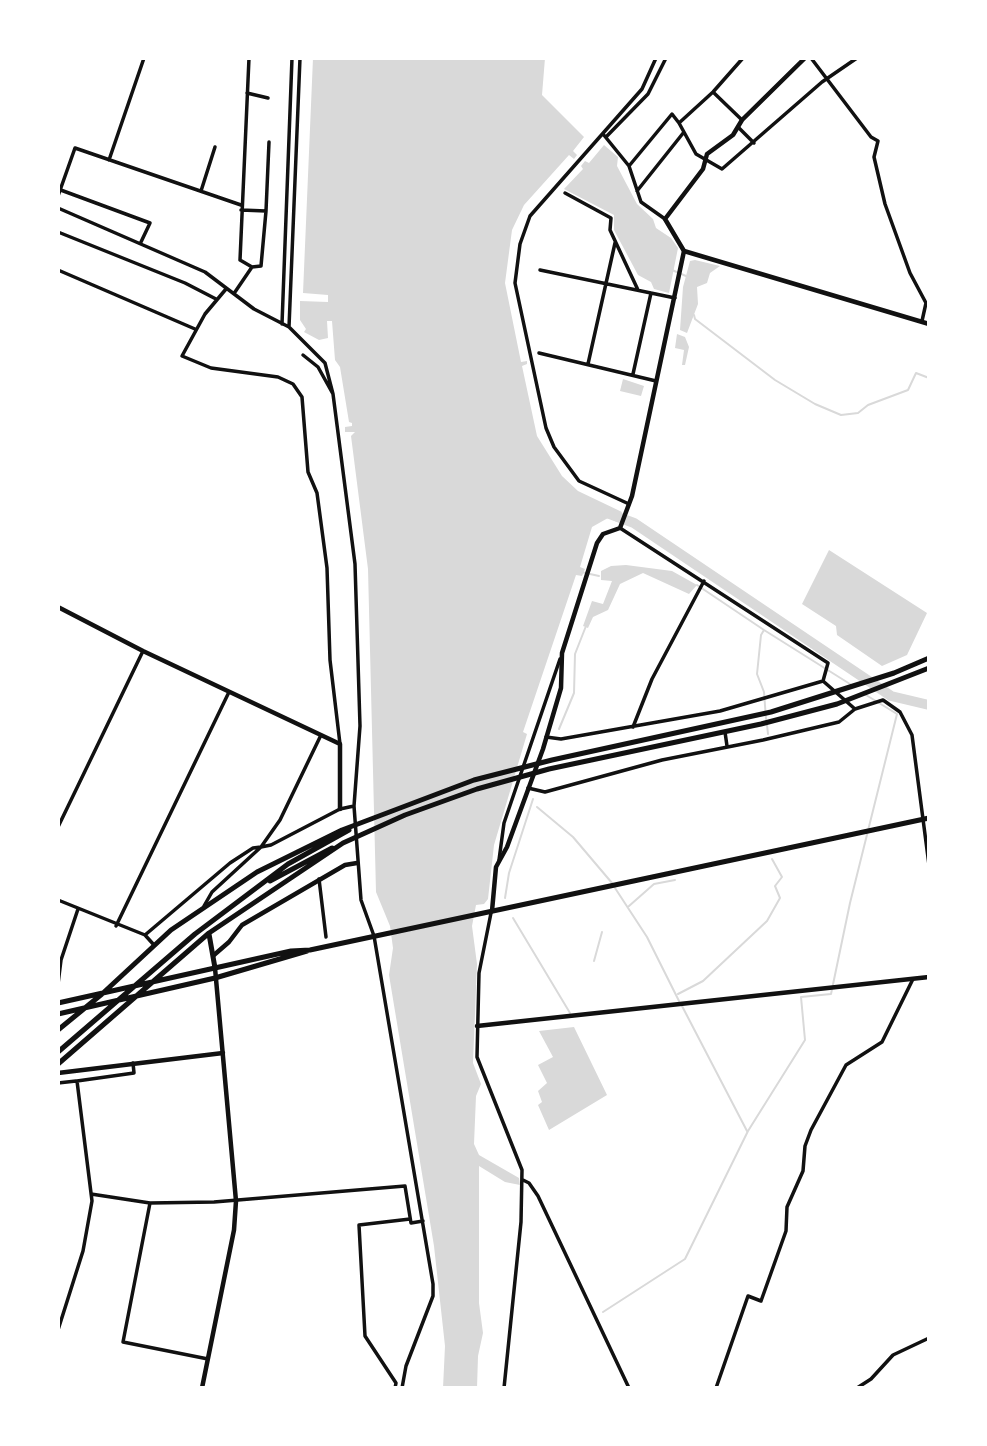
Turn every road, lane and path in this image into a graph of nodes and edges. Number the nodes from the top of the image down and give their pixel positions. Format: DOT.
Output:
graph roads {
  1 [pos="144,58"];
  2 [pos="249,58"];
  3 [pos="292,58"];
  4 [pos="300,58"];
  5 [pos="656,58"];
  6 [pos="666,58"];
  7 [pos="743,58"];
  8 [pos="805,58"];
  9 [pos="811,58"];
  10 [pos="857,58"];
  11 [pos="827,79"];
  12 [pos="713,92"];
  13 [pos="247,93"];
  14 [pos="268,98"];
  15 [pos="741,120"];
  16 [pos="679,123"];
  17 [pos="737,125"];
  18 [pos="684,132"];
  19 [pos="604,136"];
  20 [pos="269,142"];
  21 [pos="754,143"];
  22 [pos="215,147"];
  23 [pos="705,159"];
  24 [pos="109,160"];
  25 [pos="629,166"];
  26 [pos="59,189"];
  27 [pos="201,191"];
  28 [pos="637,191"];
  29 [pos="565,193"];
  30 [pos="58,196"];
  31 [pos="241,207"];
  32 [pos="58,208"];
  33 [pos="266,211"];
  34 [pos="665,219"];
  35 [pos="58,232"];
  36 [pos="615,241"];
  37 [pos="141,242"];
  38 [pos="683,253"];
  39 [pos="252,267"];
  40 [pos="58,270"];
  41 [pos="540,270"];
  42 [pos="606,283"];
  43 [pos="225,290"];
  44 [pos="638,290"];
  45 [pos="234,293"];
  46 [pos="651,293"];
  47 [pos="675,295"];
  48 [pos="216,299"];
  49 [pos="922,321"];
  50 [pos="282,324"];
  51 [pos="929,324"];
  52 [pos="289,327"];
  53 [pos="195,329"];
  54 [pos="539,353"];
  55 [pos="303,355"];
  56 [pos="588,364"];
  57 [pos="633,374"];
  58 [pos="658,382"];
  59 [pos="333,394"];
  60 [pos="629,504"];
  61 [pos="620,528"];
  62 [pos="703,583"];
  63 [pos="58,607"];
  64 [pos="143,651"];
  65 [pos="562,653"];
  66 [pos="929,658"];
  67 [pos="929,668"];
  68 [pos="823,681"];
  69 [pos="229,692"];
  70 [pos="855,709"];
  71 [pos="720,711"];
  72 [pos="722,723"];
  73 [pos="633,727"];
  74 [pos="623,729"];
  75 [pos="725,732"];
  76 [pos="321,735"];
  77 [pos="624,735"];
  78 [pos="546,737"];
  79 [pos="340,744"];
  80 [pos="727,746"];
  81 [pos="628,761"];
  82 [pos="629,768"];
  83 [pos="528,788"];
  84 [pos="354,806"];
  85 [pos="340,809"];
  86 [pos="926,819"];
  87 [pos="58,827"];
  88 [pos="342,832"];
  89 [pos="343,843"];
  90 [pos="261,847"];
  91 [pos="499,860"];
  92 [pos="357,863"];
  93 [pos="929,865"];
  94 [pos="319,879"];
  95 [pos="240,899"];
  96 [pos="58,900"];
  97 [pos="203,908"];
  98 [pos="78,909"];
  99 [pos="492,911"];
  100 [pos="116,926"];
  101 [pos="145,936"];
  102 [pos="210,936"];
  103 [pos="374,936"];
  104 [pos="326,937"];
  105 [pos="154,945"];
  106 [pos="224,945"];
  107 [pos="310,950"];
  108 [pos="214,955"];
  109 [pos="215,968"];
  110 [pos="929,977"];
  111 [pos="215,978"];
  112 [pos="913,979"];
  113 [pos="114,981"];
  114 [pos="153,982"];
  115 [pos="58,984"];
  116 [pos="102,994"];
  117 [pos="136,995"];
  118 [pos="67,1001"];
  119 [pos="58,1003"];
  120 [pos="84,1009"];
  121 [pos="58,1014"];
  122 [pos="477,1026"];
  123 [pos="58,1030"];
  124 [pos="58,1052"];
  125 [pos="223,1053"];
  126 [pos="133,1063"];
  127 [pos="58,1064"];
  128 [pos="58,1073"];
  129 [pos="77,1081"];
  130 [pos="58,1083"];
  131 [pos="522,1180"];
  132 [pos="90,1194"];
  133 [pos="236,1200"];
  134 [pos="150,1203"];
  135 [pos="410,1219"];
  136 [pos="423,1221"];
  137 [pos="58,1330"];
  138 [pos="929,1338"];
  139 [pos="208,1359"];
  140 [pos="202,1388"];
  141 [pos="395,1388"];
  142 [pos="402,1388"];
  143 [pos="504,1388"];
  144 [pos="629,1388"];
  145 [pos="716,1388"];
  146 [pos="858,1388"];
  1 -- 24 [label="street"];
  2 -- 13 [label="street"];
  3 -- 50 [label="street"];
  4 -- 52 [label="street"];
  5 -- 19 [label="street"];
  6 -- 19 [label="street"];
  7 -- 12 [label="street"];
  8 -- 15 [label="street"];
  9 -- 11 [label="street"];
  10 -- 11 [label="street"];
  11 -- 21 [label="street"];
  11 -- 49 [label="street"];
  12 -- 15 [label="street"];
  12 -- 16 [label="street"];
  13 -- 14 [label="street"];
  13 -- 31 [label="street"];
  15 -- 17 [label="street"];
  16 -- 18 [label="street"];
  16 -- 25 [label="street"];
  17 -- 21 [label="street"];
  17 -- 23 [label="street"];
  18 -- 23 [label="street"];
  18 -- 28 [label="street"];
  19 -- 25 [label="street"];
  19 -- 60 [label="street"];
  20 -- 33 [label="street"];
  21 -- 23 [label="street"];
  22 -- 27 [label="street"];
  23 -- 34 [label="street"];
  24 -- 26 [label="street"];
  24 -- 27 [label="street"];
  25 -- 28 [label="street"];
  26 -- 30 [label="street"];
  26 -- 37 [label="street"];
  27 -- 31 [label="street"];
  28 -- 34 [label="street"];
  29 -- 36 [label="street"];
  31 -- 33 [label="street"];
  31 -- 39 [label="street"];
  32 -- 37 [label="street"];
  33 -- 39 [label="street"];
  34 -- 38 [label="street"];
  35 -- 48 [label="street"];
  36 -- 42 [label="street"];
  36 -- 44 [label="street"];
  37 -- 43 [label="street"];
  38 -- 47 [label="street"];
  38 -- 49 [label="street"];
  39 -- 45 [label="street"];
  40 -- 53 [label="street"];
  41 -- 42 [label="street"];
  42 -- 44 [label="street"];
  42 -- 56 [label="street"];
  43 -- 45 [label="street"];
  43 -- 48 [label="street"];
  44 -- 46 [label="street"];
  45 -- 50 [label="street"];
  46 -- 47 [label="street"];
  46 -- 57 [label="street"];
  47 -- 58 [label="street"];
  48 -- 53 [label="street"];
  49 -- 51 [label="street"];
  50 -- 52 [label="street"];
  52 -- 59 [label="street"];
  53 -- 79 [label="street"];
  54 -- 56 [label="street"];
  55 -- 59 [label="street"];
  56 -- 57 [label="street"];
  57 -- 58 [label="street"];
  58 -- 60 [label="street"];
  59 -- 84 [label="street"];
  60 -- 61 [label="street"];
  61 -- 62 [label="street"];
  61 -- 65 [label="street"];
  62 -- 68 [label="street"];
  62 -- 73 [label="street"];
  63 -- 64 [label="street"];
  64 -- 69 [label="street"];
  64 -- 87 [label="street"];
  65 -- 78 [label="street"];
  65 -- 91 [label="street"];
  66 -- 72 [label="highway"];
  67 -- 75 [label="highway"];
  68 -- 70 [label="street"];
  68 -- 71 [label="street"];
  69 -- 76 [label="street"];
  69 -- 100 [label="street"];
  70 -- 80 [label="street"];
  70 -- 86 [label="street"];
  71 -- 72 [label="street"];
  71 -- 73 [label="street"];
  72 -- 88 [label="highway"];
  73 -- 74 [label="street"];
  74 -- 77 [label="street"];
  74 -- 78 [label="street"];
  75 -- 80 [label="street"];
  75 -- 89 [label="highway"];
  76 -- 79 [label="street"];
  76 -- 90 [label="street"];
  78 -- 83 [label="street"];
  79 -- 85 [label="street"];
  80 -- 82 [label="street"];
  81 -- 82 [label="street"];
  82 -- 83 [label="street"];
  83 -- 91 [label="street"];
  84 -- 85 [label="street"];
  84 -- 92 [label="street"];
  85 -- 90 [label="street"];
  86 -- 93 [label="street"];
  86 -- 99 [label="highway"];
  88 -- 95 [label="highway"];
  88 -- 97 [label="highway"];
  89 -- 95 [label="highway"];
  89 -- 102 [label="highway"];
  90 -- 97 [label="street"];
  90 -- 101 [label="street"];
  91 -- 99 [label="street"];
  92 -- 94 [label="street"];
  92 -- 103 [label="street"];
  94 -- 104 [label="street"];
  94 -- 106 [label="street"];
  95 -- 124 [label="highway"];
  96 -- 98 [label="street"];
  97 -- 105 [label="highway"];
  98 -- 100 [label="street"];
  98 -- 115 [label="street"];
  99 -- 103 [label="highway"];
  99 -- 122 [label="street"];
  100 -- 101 [label="street"];
  101 -- 105 [label="street"];
  102 -- 106 [label="street"];
  102 -- 108 [label="highway"];
  102 -- 114 [label="highway"];
  103 -- 107 [label="highway"];
  103 -- 136 [label="street"];
  105 -- 113 [label="highway"];
  106 -- 108 [label="street"];
  107 -- 109 [label="highway"];
  107 -- 111 [label="highway"];
  108 -- 109 [label="highway"];
  109 -- 111 [label="street"];
  109 -- 114 [label="highway"];
  110 -- 112 [label="street"];
  111 -- 117 [label="highway"];
  111 -- 125 [label="street"];
  112 -- 122 [label="street"];
  112 -- 145 [label="street"];
  113 -- 116 [label="highway"];
  113 -- 118 [label="highway"];
  114 -- 116 [label="highway"];
  114 -- 117 [label="highway"];
  116 -- 118 [label="highway"];
  116 -- 120 [label="highway"];
  117 -- 120 [label="highway"];
  117 -- 127 [label="highway"];
  118 -- 119 [label="highway"];
  120 -- 121 [label="highway"];
  120 -- 123 [label="highway"];
  122 -- 131 [label="street"];
  125 -- 126 [label="street"];
  125 -- 133 [label="street"];
  126 -- 128 [label="street"];
  126 -- 129 [label="street"];
  129 -- 130 [label="street"];
  129 -- 132 [label="street"];
  131 -- 143 [label="street"];
  131 -- 144 [label="street"];
  132 -- 134 [label="street"];
  132 -- 137 [label="street"];
  133 -- 134 [label="street"];
  133 -- 135 [label="street"];
  133 -- 139 [label="street"];
  134 -- 139 [label="street"];
  135 -- 136 [label="street"];
  135 -- 141 [label="street"];
  136 -- 142 [label="street"];
  138 -- 146 [label="street"];
  139 -- 140 [label="street"];
}
